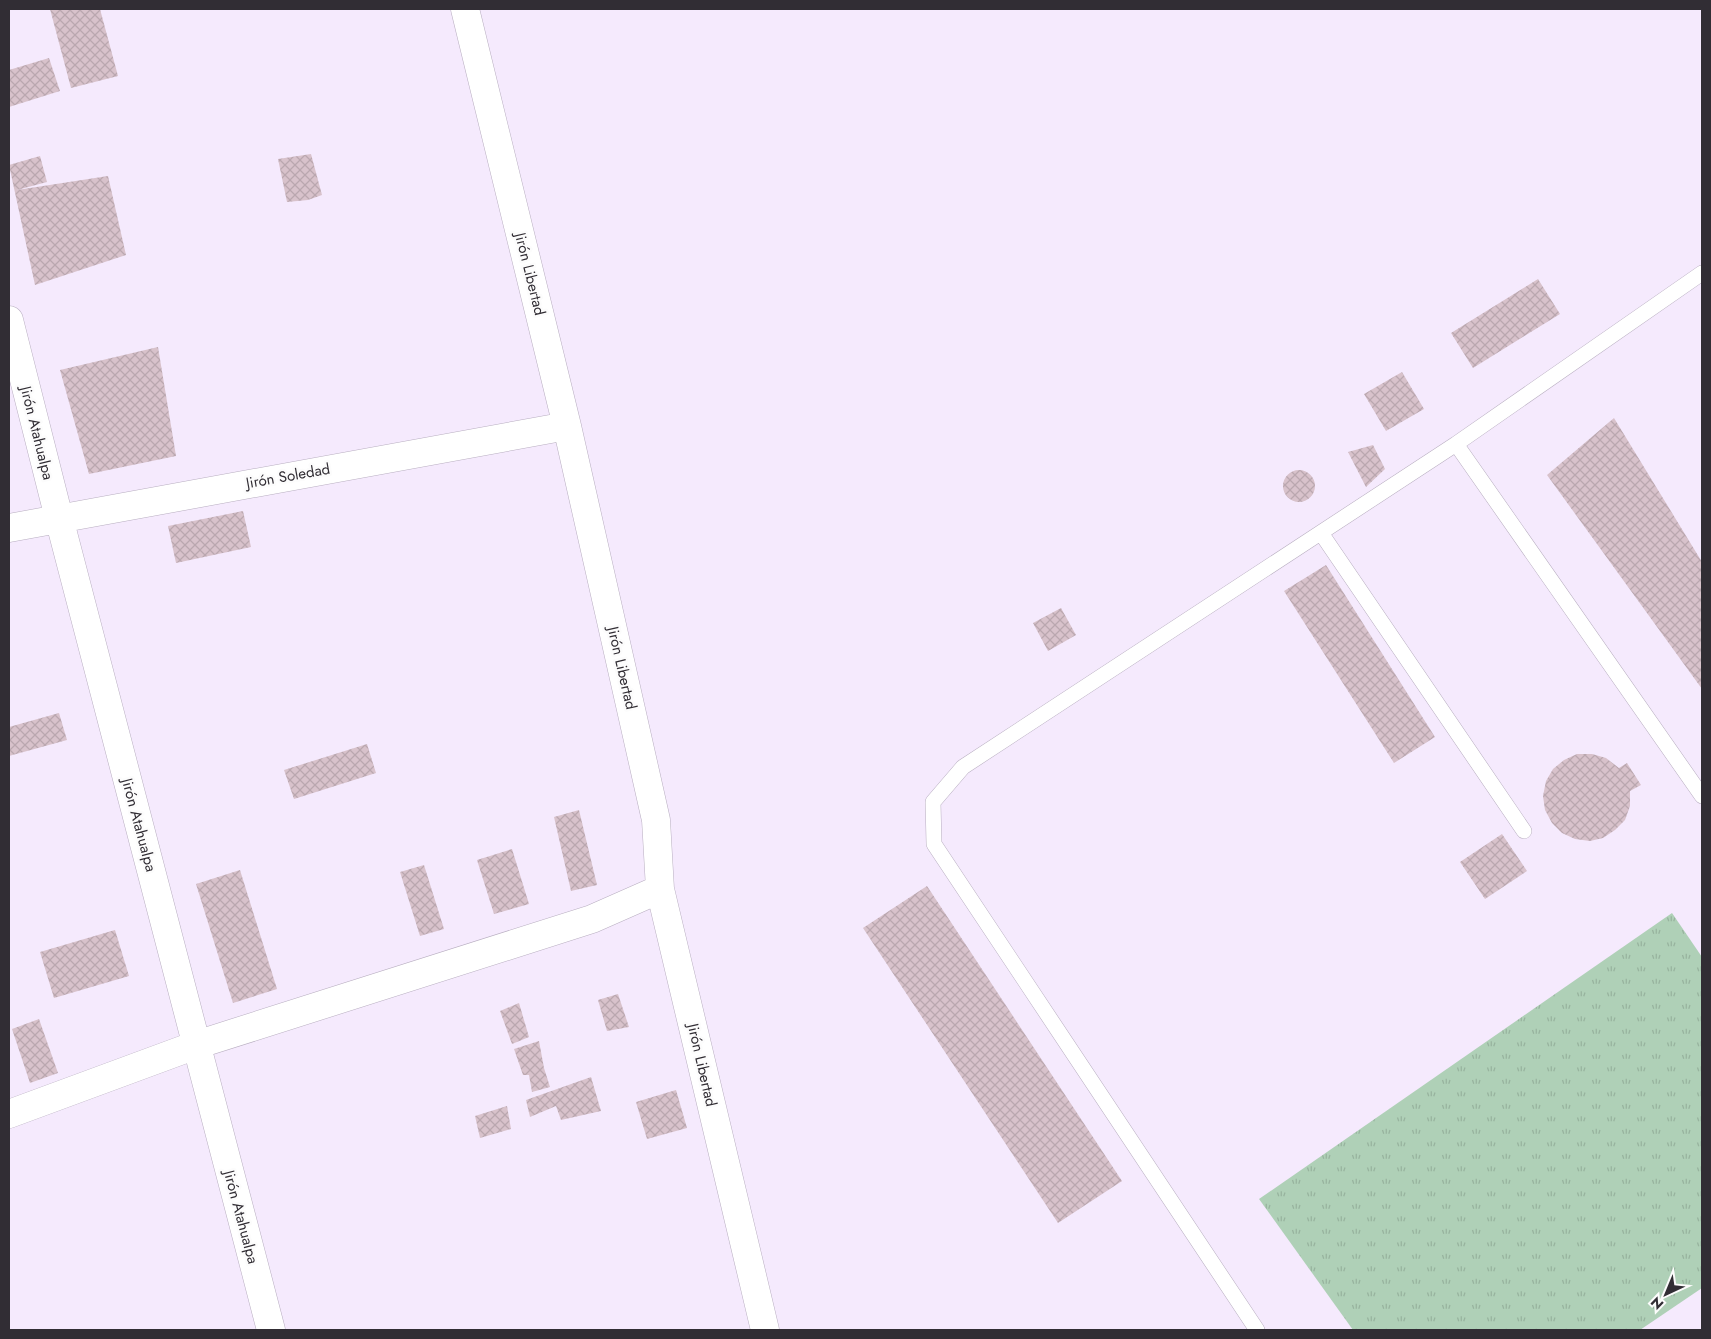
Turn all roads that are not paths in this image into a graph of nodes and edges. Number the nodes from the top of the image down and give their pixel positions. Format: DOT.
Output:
graph roads {
  1 [pos="465,9"];
  2 [pos="1702,273"];
  3 [pos="9,320"];
  4 [pos="567,426"];
  5 [pos="1456,444"];
  6 [pos="59,518"];
  7 [pos="9,528"];
  8 [pos="1321,533"];
  9 [pos="1702,796"];
  10 [pos="1524,831"];
  11 [pos="660,889"];
  12 [pos="196,1045"];
  13 [pos="9,1114"];
  14 [pos="271,1330"];
  15 [pos="765,1330"];
  16 [pos="1257,1330"];
  1 -- 4 [label="street, Jirón Libertad"];
  2 -- 5 [label="lane"];
  3 -- 6 [label="street, Jirón Atahualpa"];
  4 -- 6 [label="street, Jirón Soledad"];
  4 -- 11 [label="street, Jirón Libertad"];
  5 -- 8 [label="lane"];
  5 -- 9 [label="lane"];
  6 -- 7 [label="street, Jirón Soledad"];
  6 -- 12 [label="street, Jirón Atahualpa"];
  8 -- 10 [label="lane"];
  8 -- 16 [label="lane"];
  11 -- 12 [label="street"];
  11 -- 15 [label="street, Jirón Libertad"];
  12 -- 13 [label="street"];
  12 -- 14 [label="street, Jirón Atahualpa"];
}
